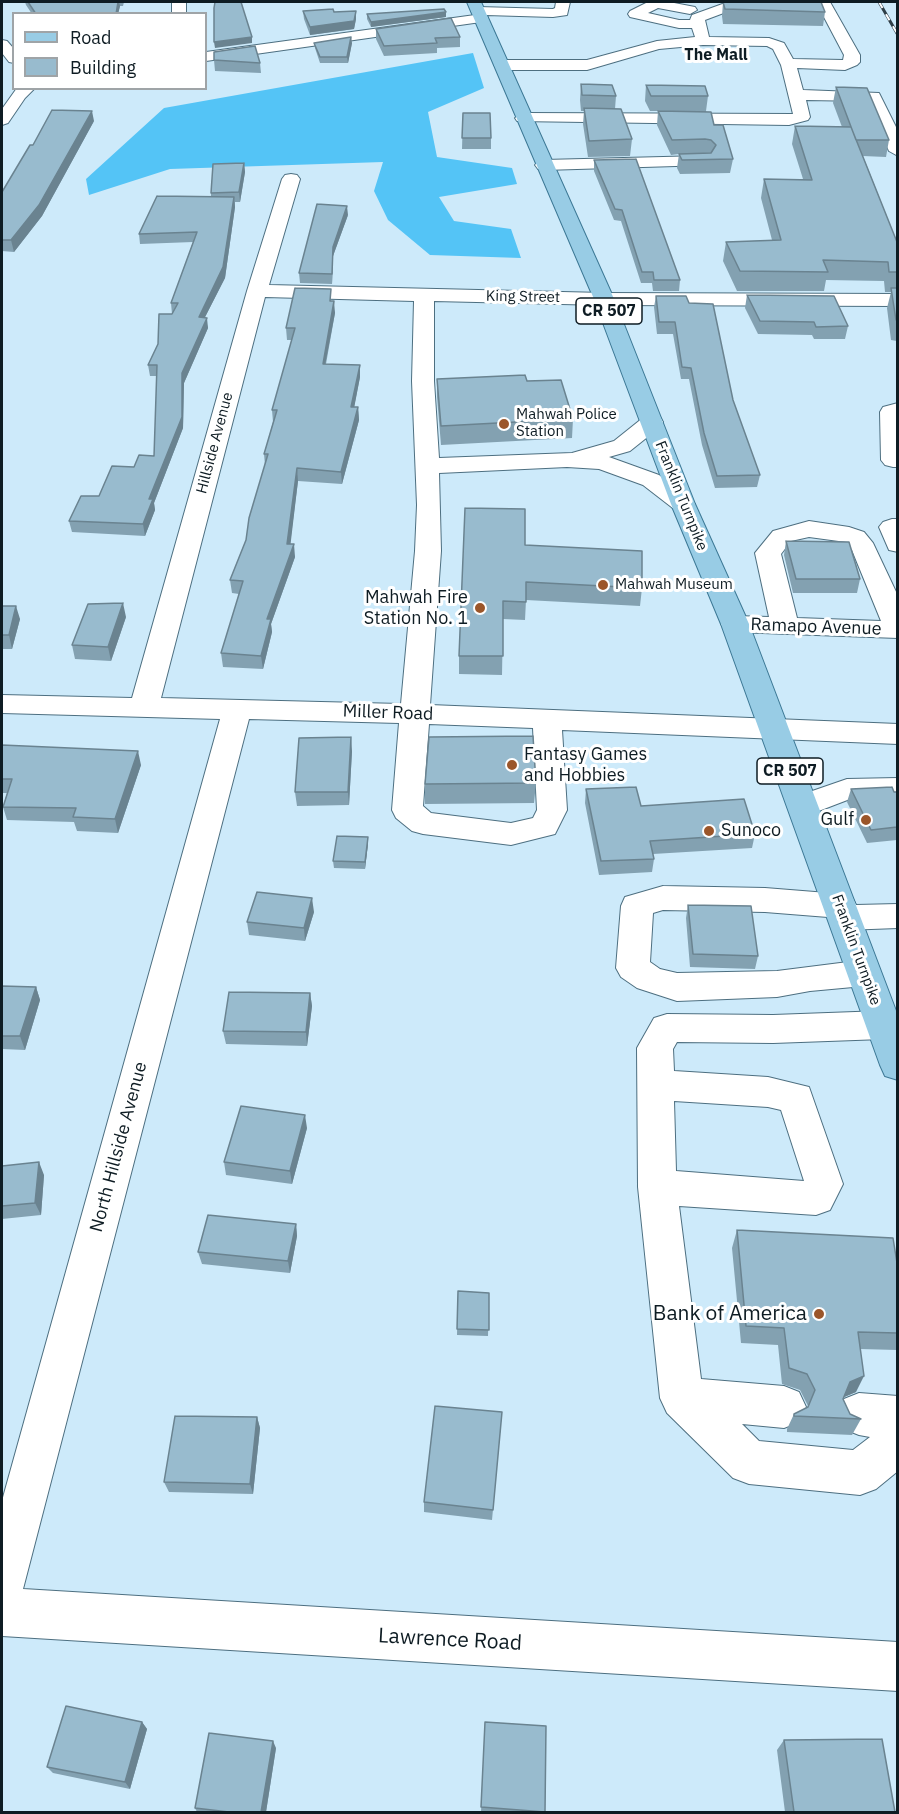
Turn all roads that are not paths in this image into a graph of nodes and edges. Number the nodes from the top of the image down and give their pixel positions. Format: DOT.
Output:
graph roads {
  1 [pos="563,2"];
  2 [pos="740,2"];
  3 [pos="758,3"];
  4 [pos="820,6"];
  5 [pos="478,10"];
  6 [pos="690,10"];
  7 [pos="698,24"];
  8 [pos="703,41"];
  9 [pos="2,44"];
  10 [pos="12,56"];
  11 [pos="207,57"];
  12 [pos="787,63"];
  13 [pos="502,65"];
  14 [pos="25,90"];
  15 [pos="796,95"];
  16 [pos="523,118"];
  17 [pos="2,120"];
  18 [pos="897,151"];
  19 [pos="703,161"];
  20 [pos="544,165"];
  21 [pos="291,179"];
  22 [pos="257,291"];
  23 [pos="424,295"];
  24 [pos="604,299"];
  25 [pos="897,300"];
  26 [pos="897,410"];
  27 [pos="652,422"];
  28 [pos="567,460"];
  29 [pos="897,460"];
  30 [pos="426,466"];
  31 [pos="683,504"];
  32 [pos="897,527"];
  33 [pos="897,545"];
  34 [pos="735,624"];
  35 [pos="785,626"];
  36 [pos="897,630"];
  37 [pos="2,704"];
  38 [pos="144,707"];
  39 [pos="237,710"];
  40 [pos="416,714"];
  41 [pos="547,720"];
  42 [pos="775,731"];
  43 [pos="897,734"];
  44 [pos="897,788"];
  45 [pos="803,806"];
  46 [pos="842,912"];
  47 [pos="897,916"];
  48 [pos="864,973"];
  49 [pos="883,1025"];
  50 [pos="897,1065"];
  51 [pos="654,1085"];
  52 [pos="657,1187"];
  53 [pos="682,1398"];
  54 [pos="784,1407"];
  55 [pos="897,1442"];
  56 [pos="2,1584"];
  57 [pos="2,1612"];
  58 [pos="897,1667"];
  1 -- 5 [label="street"];
  2 -- 3 [label="street"];
  2 -- 7 [label="street"];
  4 -- 12 [label="street"];
  5 -- 11 [label="street"];
  5 -- 13 [label="main road, Franklin Turnpike / CR 507"];
  6 -- 7 [label="street"];
  7 -- 8 [label="street"];
  8 -- 12 [label="street"];
  8 -- 13 [label="street"];
  9 -- 10 [label="street"];
  12 -- 15 [label="street"];
  13 -- 16 [label="main road, Franklin Turnpike / CR 507"];
  14 -- 17 [label="street"];
  15 -- 16 [label="street"];
  15 -- 18 [label="street"];
  16 -- 20 [label="main road, Franklin Turnpike / CR 507"];
  19 -- 20 [label="street"];
  20 -- 24 [label="main road, Franklin Turnpike / CR 507"];
  21 -- 22 [label="street, Hillside Avenue"];
  22 -- 23 [label="street, King Street"];
  22 -- 38 [label="street, Hillside Avenue"];
  23 -- 24 [label="street, King Street"];
  23 -- 30 [label="street"];
  24 -- 25 [label="street, King Street"];
  24 -- 27 [label="main road, Franklin Turnpike / CR 507"];
  26 -- 29 [label="street"];
  27 -- 28 [label="street"];
  27 -- 31 [label="main road, Franklin Turnpike / CR 507"];
  28 -- 30 [label="street"];
  28 -- 31 [label="street"];
  30 -- 40 [label="street"];
  31 -- 34 [label="main road, Franklin Turnpike / CR 507"];
  32 -- 33 [label="street"];
  34 -- 35 [label="street, Ramapo Avenue"];
  34 -- 42 [label="main road, Franklin Turnpike / CR 507"];
  35 -- 36 [label="street, Ramapo Avenue"];
  35 -- 36 [label="street"];
  37 -- 38 [label="street, Miller Road"];
  38 -- 39 [label="street, Miller Road"];
  39 -- 40 [label="street, Miller Road"];
  39 -- 56 [label="street, North Hillside Avenue"];
  40 -- 41 [label="street, Miller Road"];
  40 -- 41 [label="street"];
  41 -- 42 [label="street, Miller Road"];
  42 -- 43 [label="street, Miller Road"];
  42 -- 45 [label="main road, Franklin Turnpike / CR 507"];
  44 -- 45 [label="street"];
  45 -- 46 [label="main road, Franklin Turnpike / CR 507"];
  46 -- 47 [label="street"];
  46 -- 48 [label="main road, Franklin Turnpike / CR 507"];
  46 -- 48 [label="street"];
  48 -- 49 [label="main road, Franklin Turnpike / CR 507"];
  49 -- 50 [label="main road, Franklin Turnpike / CR 507"];
  49 -- 51 [label="street"];
  51 -- 52 [label="street"];
  51 -- 52 [label="street"];
  52 -- 53 [label="street"];
  53 -- 54 [label="street"];
  53 -- 55 [label="street"];
  57 -- 58 [label="street, Lawrence Road"];
}
